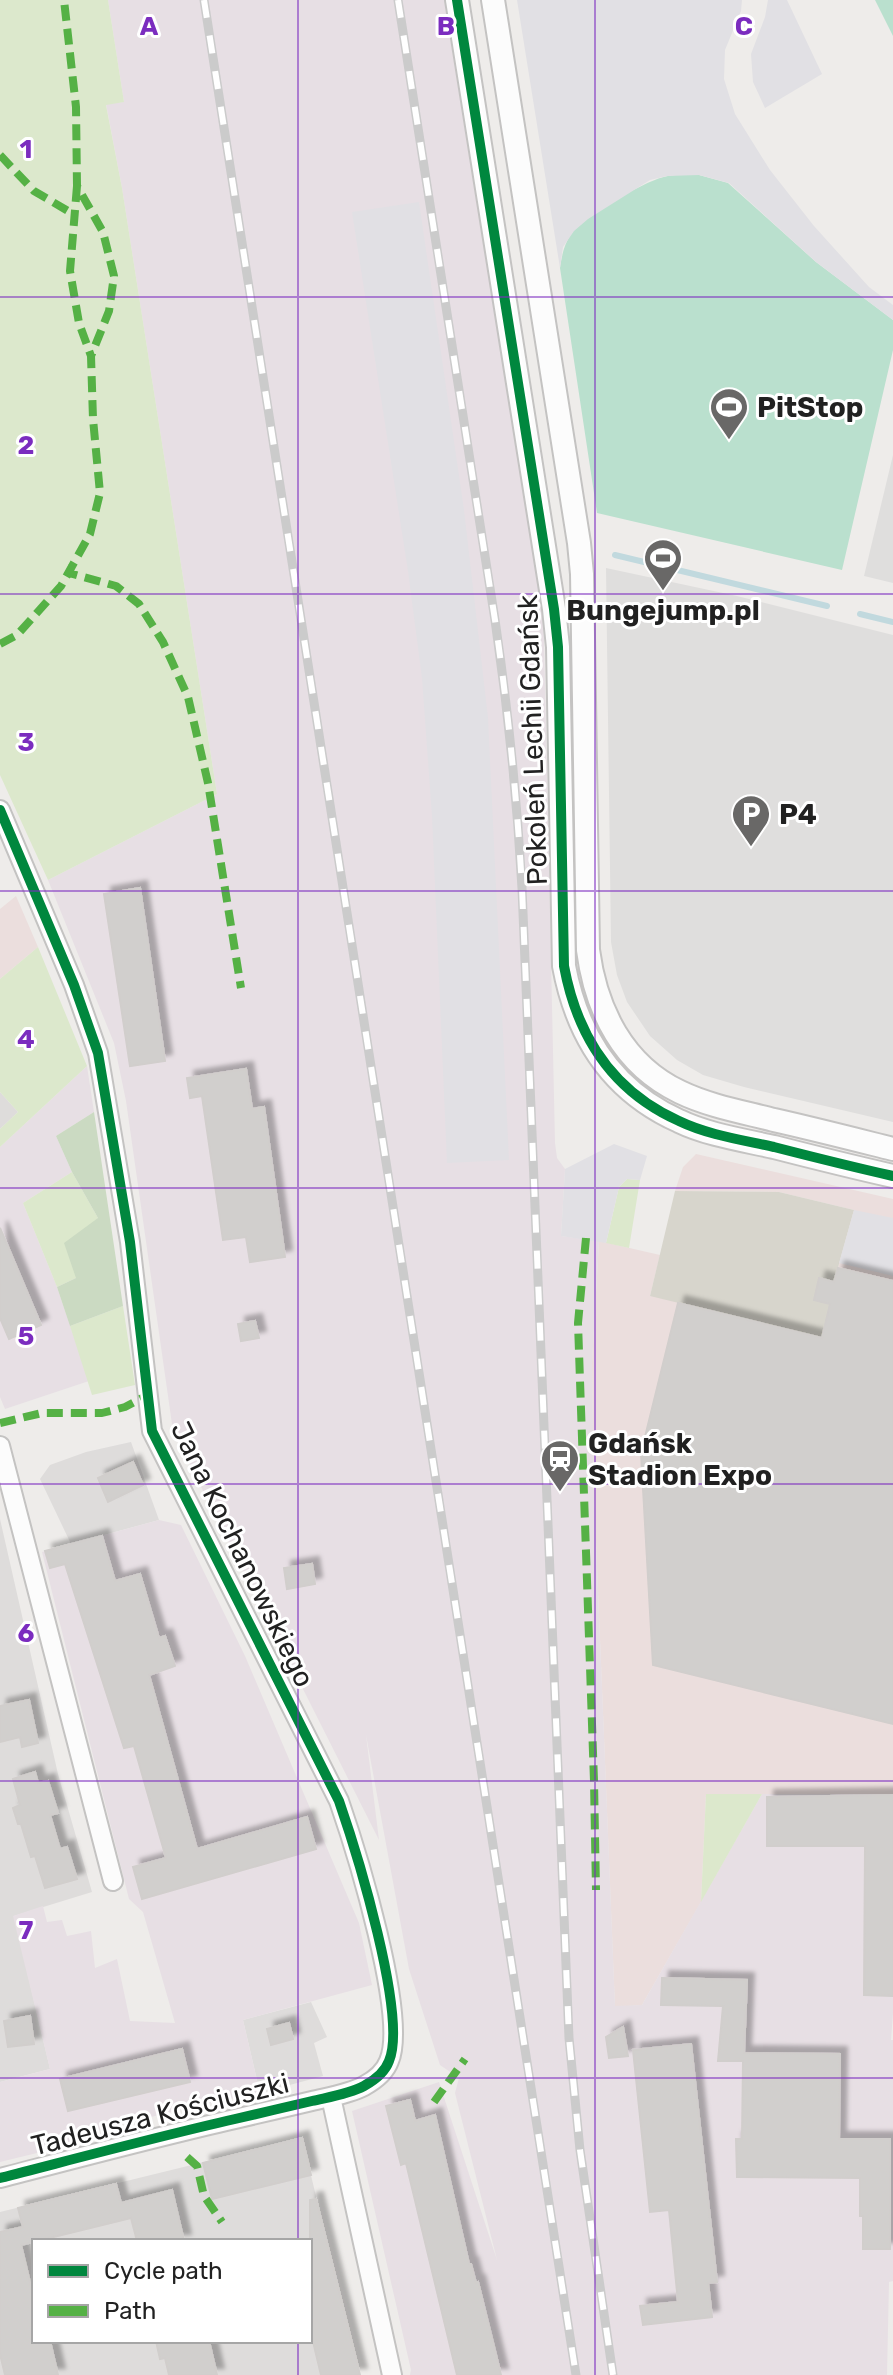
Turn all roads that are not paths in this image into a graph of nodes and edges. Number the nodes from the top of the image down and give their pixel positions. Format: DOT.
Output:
graph roads {
  1 [pos="457,0"];
  2 [pos="493,0"];
  3 [pos="520,172"];
  4 [pos="485,178"];
  5 [pos="577,527"];
  6 [pos="542,532"];
  7 [pos="0,810"];
  8 [pos="720,1106"];
  9 [pos="712,1132"];
  10 [pos="893,1149"];
  11 [pos="893,1176"];
  12 [pos="0,1446"];
  13 [pos="113,1881"];
  14 [pos="331,2097"];
  15 [pos="0,2178"];
  16 [pos="392,2375"];
  1 -- 4 [label="street, Pokoleń Lechii Gdańsk"];
  2 -- 3 [label="street, Pokoleń Lechii Gdańsk"];
  3 -- 4 [label="street"];
  3 -- 5 [label="street, Pokoleń Lechii Gdańsk"];
  4 -- 6 [label="street, Pokoleń Lechii Gdańsk"];
  5 -- 6 [label="street"];
  5 -- 8 [label="street, Pokoleń Lechii Gdańsk"];
  6 -- 9 [label="street, Pokoleń Lechii Gdańsk"];
  7 -- 14 [label="street, Jana Kochanowskiego"];
  8 -- 9 [label="street"];
  8 -- 10 [label="street, Pokoleń Lechii Gdańsk"];
  9 -- 11 [label="street, Pokoleń Lechii Gdańsk"];
  12 -- 13 [label="street"];
  14 -- 15 [label="street, Tadeusza Kościuszki"];
  14 -- 16 [label="street"];
}
